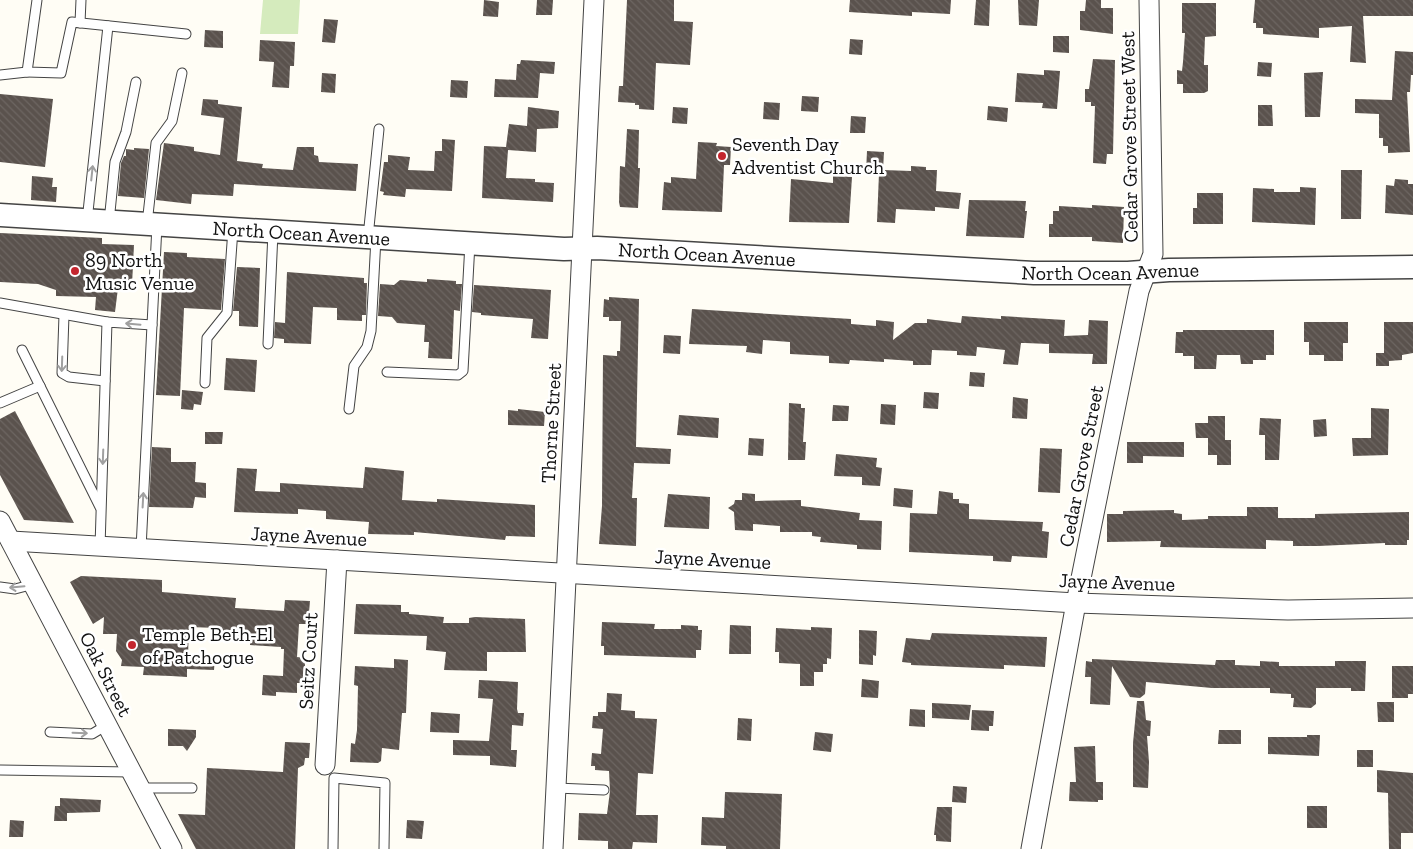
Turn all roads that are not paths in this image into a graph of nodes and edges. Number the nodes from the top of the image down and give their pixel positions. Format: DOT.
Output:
graph roads {
  1 [pos="37,0"];
  2 [pos="81,0"];
  3 [pos="594,0"];
  4 [pos="1149,0"];
  5 [pos="80,23"];
  6 [pos="108,26"];
  7 [pos="186,34"];
  8 [pos="27,72"];
  9 [pos="182,73"];
  10 [pos="0,75"];
  11 [pos="136,82"];
  12 [pos="379,128"];
  13 [pos="0,215"];
  14 [pos="98,222"];
  15 [pos="152,225"];
  16 [pos="233,229"];
  17 [pos="273,232"];
  18 [pos="372,237"];
  19 [pos="470,243"];
  20 [pos="582,248"];
  21 [pos="1413,267"];
  22 [pos="1148,271"];
  23 [pos="0,303"];
  24 [pos="64,315"];
  25 [pos="107,322"];
  26 [pos="152,325"];
  27 [pos="268,344"];
  28 [pos="22,350"];
  29 [pos="387,372"];
  30 [pos="105,381"];
  31 [pos="205,383"];
  32 [pos="40,386"];
  33 [pos="0,403"];
  34 [pos="349,409"];
  35 [pos="101,510"];
  36 [pos="0,521"];
  37 [pos="11,541"];
  38 [pos="100,546"];
  39 [pos="141,549"];
  40 [pos="336,560"];
  41 [pos="566,573"];
  42 [pos="35,584"];
  43 [pos="0,587"];
  44 [pos="1076,603"];
  45 [pos="1413,608"];
  46 [pos="107,725"];
  47 [pos="50,732"];
  48 [pos="325,765"];
  49 [pos="0,770"];
  50 [pos="136,780"];
  51 [pos="192,788"];
  52 [pos="556,788"];
  53 [pos="604,790"];
  54 [pos="172,849"];
  55 [pos="333,849"];
  56 [pos="384,849"];
  57 [pos="553,849"];
  58 [pos="1032,849"];
  1 -- 8 [label="lane"];
  2 -- 5 [label="lane"];
  3 -- 20 [label="street, Thorne Street"];
  4 -- 22 [label="street, Cedar Grove Street West"];
  5 -- 6 [label="lane"];
  5 -- 8 [label="lane"];
  6 -- 7 [label="lane"];
  14 -- 6 [label="lane, one-way"];
  8 -- 10 [label="lane"];
  9 -- 15 [label="lane"];
  11 -- 14 [label="lane"];
  12 -- 18 [label="lane"];
  13 -- 14 [label="street, North Ocean Avenue"];
  14 -- 15 [label="street, North Ocean Avenue"];
  15 -- 16 [label="street, North Ocean Avenue"];
  15 -- 26 [label="lane"];
  16 -- 17 [label="street, North Ocean Avenue"];
  16 -- 31 [label="lane"];
  17 -- 18 [label="street, North Ocean Avenue"];
  17 -- 27 [label="lane"];
  18 -- 19 [label="street, North Ocean Avenue"];
  18 -- 34 [label="lane"];
  19 -- 20 [label="street, North Ocean Avenue"];
  19 -- 29 [label="lane"];
  20 -- 22 [label="street, North Ocean Avenue"];
  20 -- 41 [label="street, Thorne Street"];
  21 -- 22 [label="street, North Ocean Avenue"];
  22 -- 44 [label="street, Cedar Grove Street"];
  23 -- 24 [label="lane"];
  24 -- 25 [label="lane"];
  24 -- 30 [label="lane, one-way"];
  26 -- 25 [label="lane, one-way"];
  25 -- 30 [label="lane"];
  39 -- 26 [label="lane, one-way"];
  28 -- 32 [label="lane"];
  30 -- 35 [label="lane, one-way"];
  32 -- 33 [label="lane"];
  32 -- 35 [label="lane"];
  35 -- 38 [label="lane"];
  36 -- 37 [label="street, Oak Street"];
  37 -- 38 [label="street, Jayne Avenue"];
  37 -- 42 [label="street, Oak Street"];
  38 -- 39 [label="street, Jayne Avenue"];
  39 -- 40 [label="street, Jayne Avenue"];
  40 -- 41 [label="street, Jayne Avenue"];
  40 -- 48 [label="street, Seitz Court"];
  41 -- 44 [label="street, Jayne Avenue"];
  41 -- 52 [label="street, Thorne Street"];
  42 -- 43 [label="lane, one-way"];
  42 -- 46 [label="street, Oak Street"];
  44 -- 45 [label="street, Jayne Avenue"];
  44 -- 58 [label="street, Cedar Grove Street"];
  47 -- 46 [label="lane, one-way"];
  46 -- 50 [label="street, Oak Street"];
  49 -- 50 [label="lane"];
  50 -- 51 [label="lane"];
  50 -- 54 [label="street, Oak Street"];
  52 -- 53 [label="lane"];
  52 -- 57 [label="street, Thorne Street"];
  55 -- 56 [label="lane"];
}
